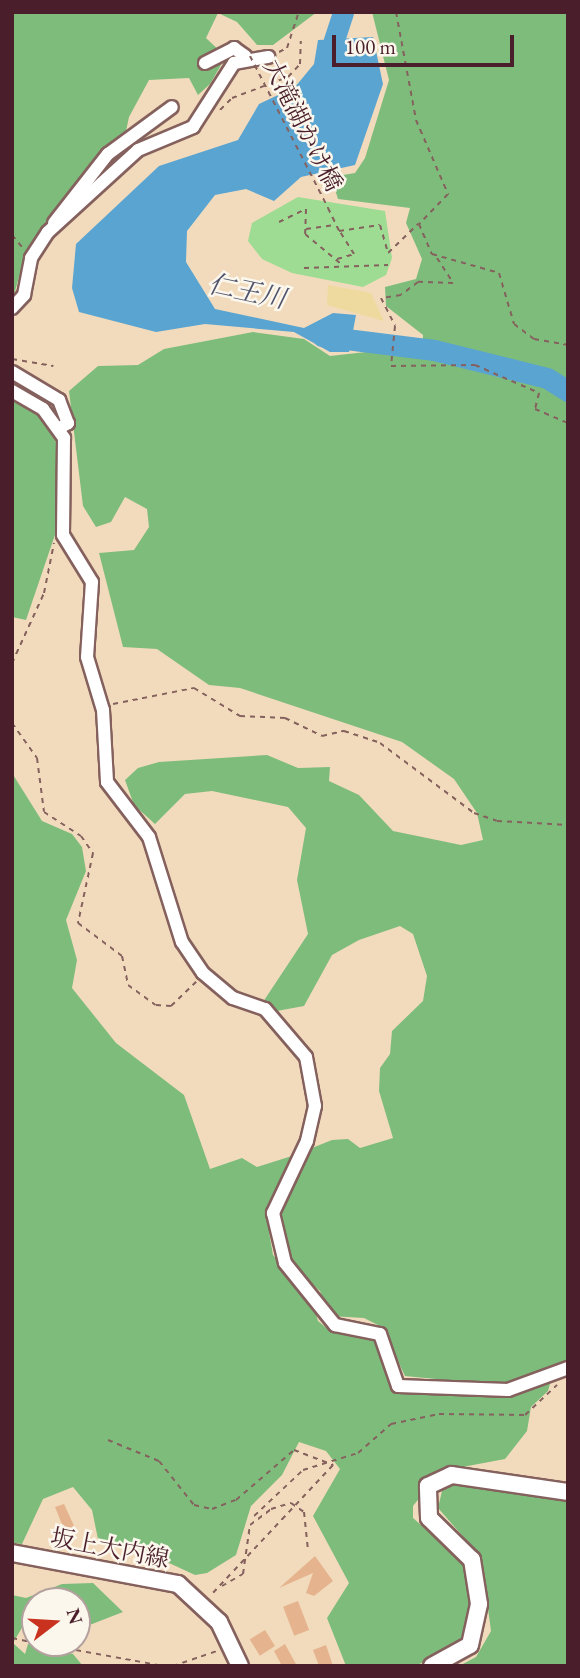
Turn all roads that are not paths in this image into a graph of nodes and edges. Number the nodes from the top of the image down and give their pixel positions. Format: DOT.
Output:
graph roads {
  1 [pos="248,56"];
  2 [pos="268,57"];
  3 [pos="205,63"];
  4 [pos="173,107"];
  5 [pos="54,227"];
  6 [pos="12,308"];
  7 [pos="12,372"];
  8 [pos="12,391"];
  9 [pos="60,428"];
  10 [pos="568,1368"];
  11 [pos="568,1492"];
  12 [pos="12,1553"];
  13 [pos="240,1666"];
  14 [pos="432,1666"];
  1 -- 2 [label="street"];
  1 -- 3 [label="street"];
  1 -- 5 [label="street"];
  4 -- 5 [label="street"];
  5 -- 6 [label="street"];
  7 -- 9 [label="street"];
  8 -- 9 [label="street"];
  9 -- 10 [label="street"];
  11 -- 14 [label="main road"];
  12 -- 13 [label="main road, 坂上大内線"];
}
